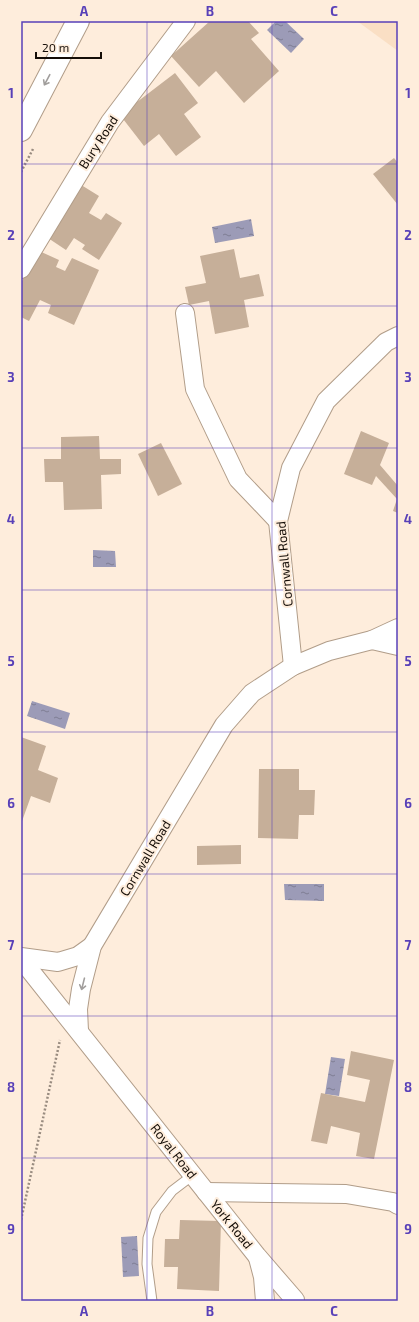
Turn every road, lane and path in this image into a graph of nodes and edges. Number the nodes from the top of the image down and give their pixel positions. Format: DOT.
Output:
graph roads {
  1 [pos="78,21"];
  2 [pos="186,21"];
  3 [pos="21,130"];
  4 [pos="21,269"];
  5 [pos="185,314"];
  6 [pos="398,336"];
  7 [pos="278,521"];
  8 [pos="398,628"];
  9 [pos="372,640"];
  10 [pos="398,646"];
  11 [pos="293,666"];
  12 [pos="92,946"];
  13 [pos="21,958"];
  14 [pos="65,1014"];
  15 [pos="79,1031"];
  16 [pos="193,1175"];
  17 [pos="206,1192"];
  18 [pos="398,1204"];
  19 [pos="21,1220"];
  20 [pos="257,1256"];
  21 [pos="152,1301"];
  22 [pos="265,1301"];
  23 [pos="275,1301"];
  24 [pos="296,1301"];
  1 -- 3 [label="main road, one-way"];
  2 -- 4 [label="street, Bury Road"];
  5 -- 7 [label="street"];
  6 -- 7 [label="street, Cornwall Road"];
  7 -- 11 [label="street, Cornwall Road"];
  8 -- 9 [label="street, Cornwall Road"];
  9 -- 10 [label="street"];
  9 -- 11 [label="street, Cornwall Road"];
  11 -- 12 [label="street, Cornwall Road"];
  12 -- 13 [label="street, Cornwall Road"];
  12 -- 15 [label="street, Cornwall Road, one-way"];
  13 -- 14 [label="street, Royal Road"];
  14 -- 15 [label="street, Royal Road"];
  14 -- 19 [label="path"];
  15 -- 16 [label="street, Royal Road"];
  16 -- 17 [label="street, Royal Road"];
  16 -- 21 [label="lane"];
  17 -- 18 [label="street, Royal Road"];
  17 -- 20 [label="street, York Road"];
  20 -- 22 [label="street, York Road"];
  20 -- 24 [label="street, York Road"];
  23 -- 24 [label="street, York Road"];
}
